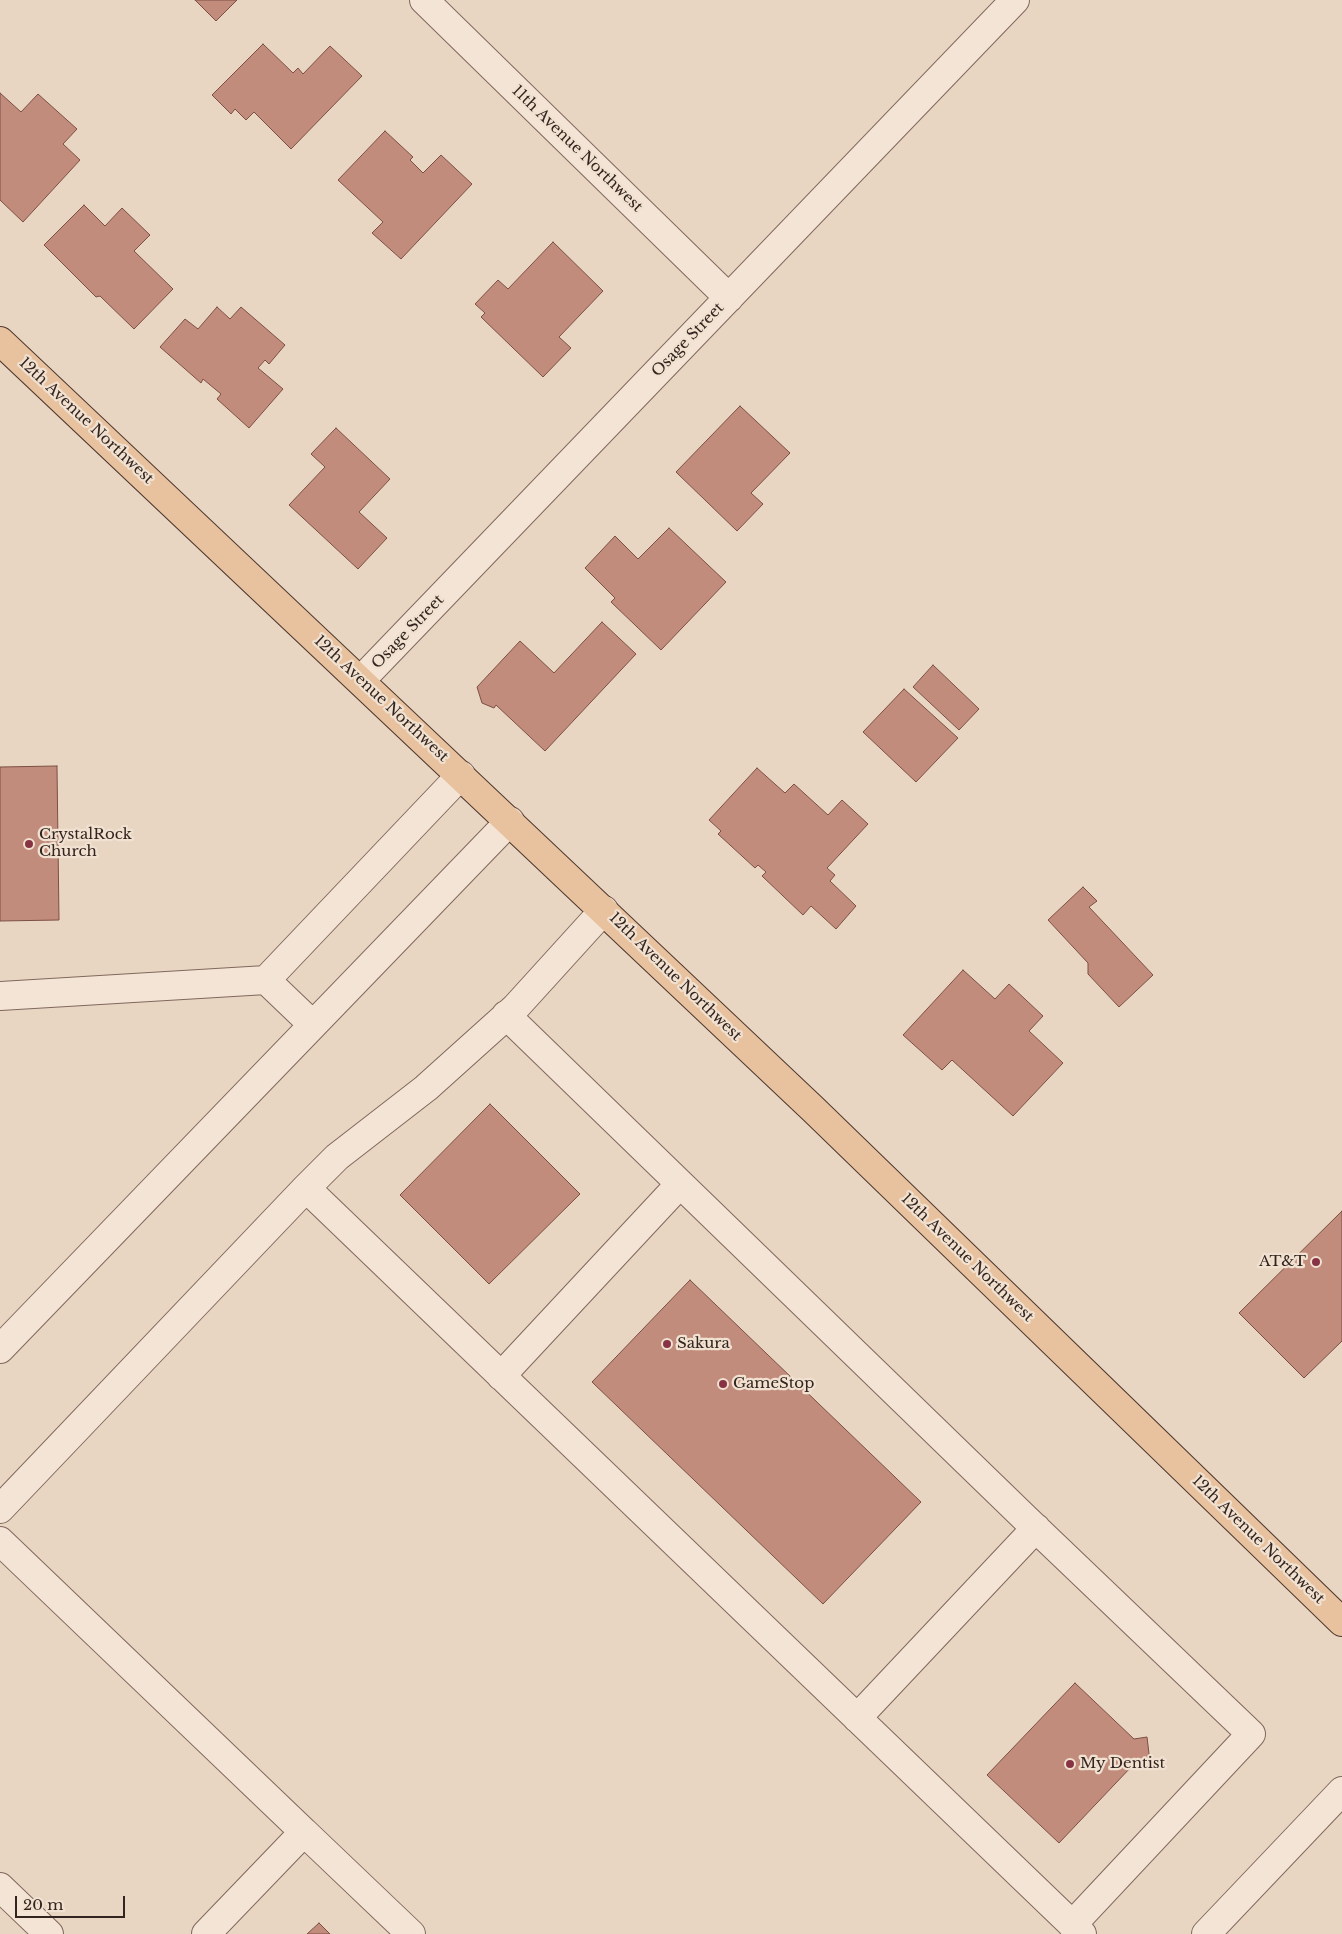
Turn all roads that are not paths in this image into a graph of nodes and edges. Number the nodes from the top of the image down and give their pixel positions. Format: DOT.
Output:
graph roads {
  1 [pos="424,0"];
  2 [pos="1015,0"];
  3 [pos="729,298"];
  4 [pos="0,341"];
  5 [pos="361,680"];
  6 [pos="461,775"];
  7 [pos="510,821"];
  8 [pos="604,910"];
  9 [pos="266,980"];
  10 [pos="0,996"];
  11 [pos="506,1015"];
  12 [pos="312,1025"];
  13 [pos="680,1184"];
  14 [pos="306,1188"];
  15 [pos="0,1349"];
  16 [pos="501,1376"];
  17 [pos="0,1509"];
  18 [pos="1036,1528"];
  19 [pos="0,1541"];
  20 [pos="1342,1621"];
  21 [pos="857,1718"];
  22 [pos="1342,1791"];
  23 [pos="304,1832"];
  24 [pos="0,1886"];
  25 [pos="1077,1929"];
  26 [pos="49,1934"];
  27 [pos="206,1934"];
  28 [pos="411,1934"];
  29 [pos="1206,1934"];
  1 -- 3 [label="street, 11th Avenue Northwest"];
  2 -- 3 [label="street, Osage Street"];
  3 -- 5 [label="street, Osage Street"];
  4 -- 5 [label="main road, 12th Avenue Northwest"];
  5 -- 6 [label="main road, 12th Avenue Northwest"];
  6 -- 7 [label="main road, 12th Avenue Northwest"];
  6 -- 9 [label="street"];
  7 -- 8 [label="main road, 12th Avenue Northwest"];
  7 -- 12 [label="street"];
  8 -- 11 [label="street"];
  8 -- 20 [label="main road, 12th Avenue Northwest"];
  9 -- 10 [label="street"];
  9 -- 12 [label="street"];
  11 -- 13 [label="street"];
  11 -- 14 [label="street"];
  12 -- 15 [label="street"];
  13 -- 16 [label="street"];
  13 -- 18 [label="street"];
  14 -- 16 [label="street"];
  14 -- 17 [label="street"];
  16 -- 21 [label="street"];
  18 -- 21 [label="street"];
  18 -- 25 [label="street"];
  19 -- 23 [label="street"];
  21 -- 25 [label="street"];
  22 -- 29 [label="street"];
  23 -- 27 [label="street"];
  23 -- 28 [label="street"];
  24 -- 26 [label="street"];
}
